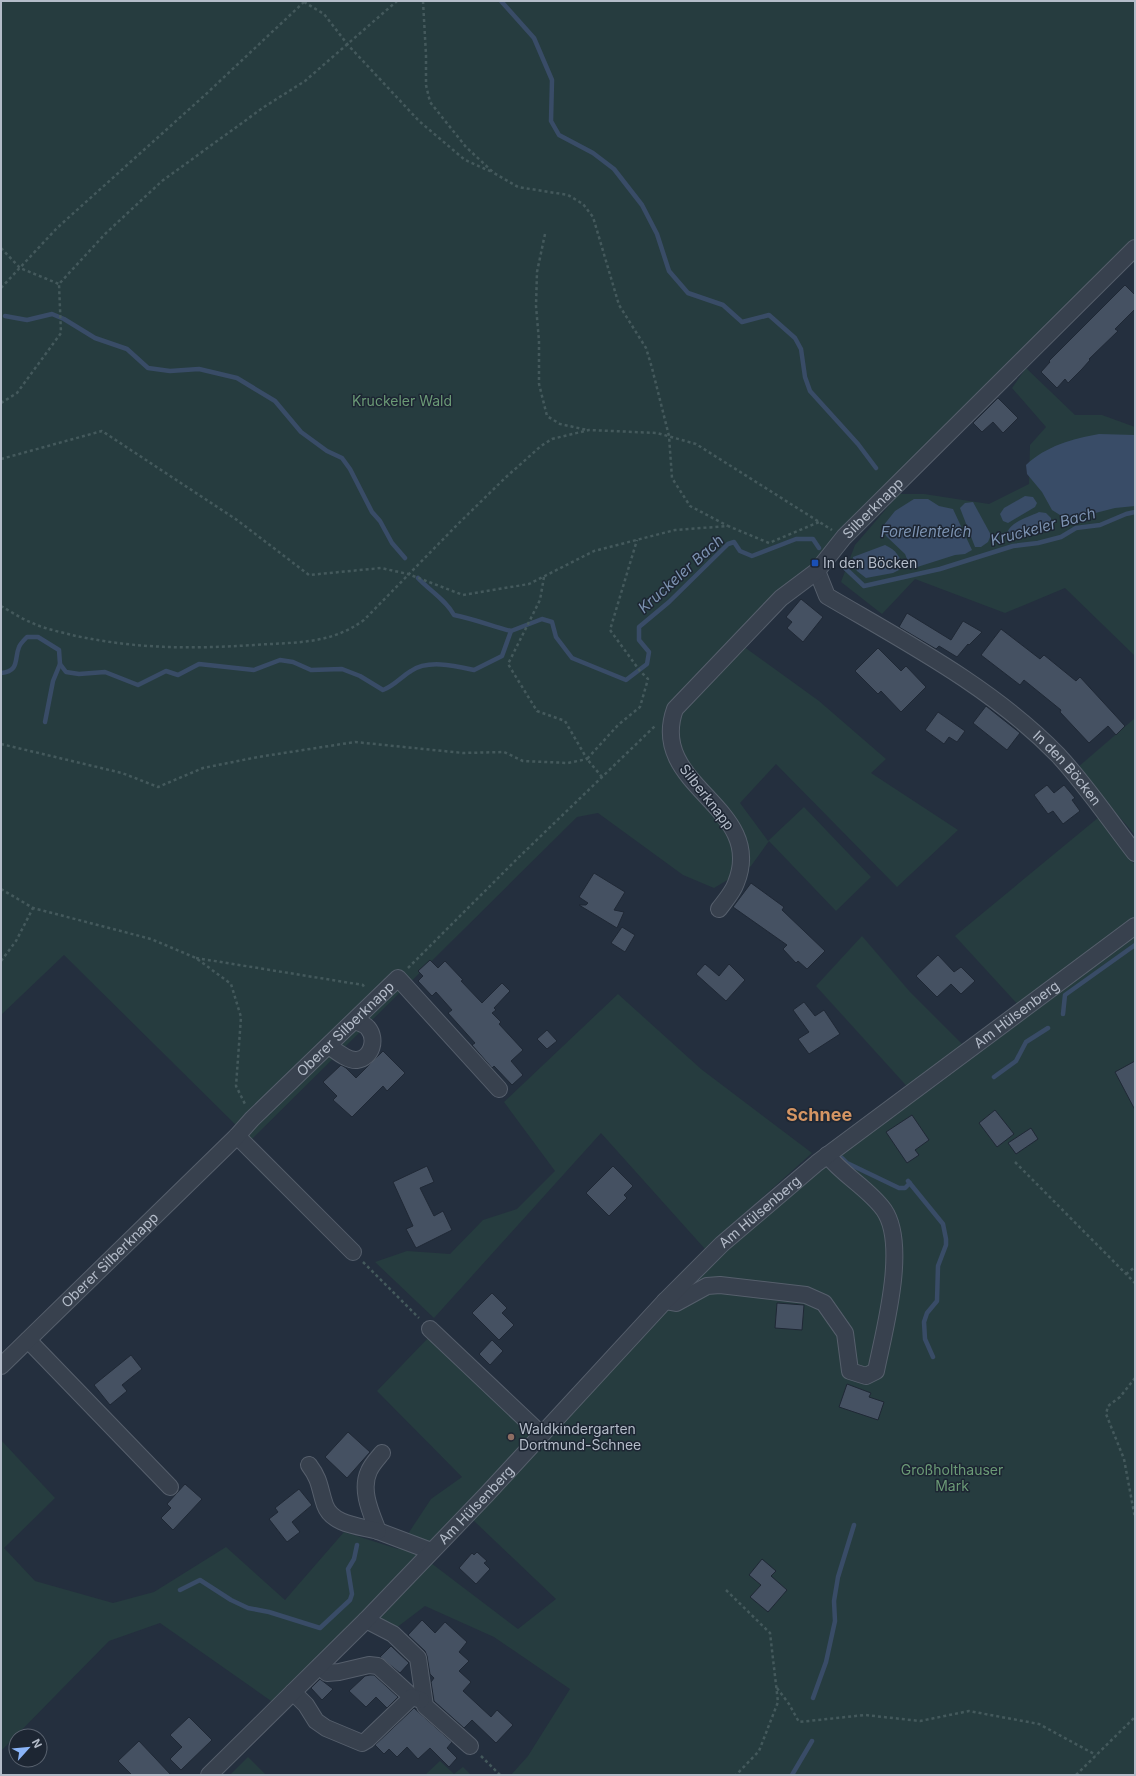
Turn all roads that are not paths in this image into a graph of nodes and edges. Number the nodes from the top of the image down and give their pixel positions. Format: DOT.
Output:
graph roads {
  1 [pos="1135,248"];
  2 [pos="817,571"];
  3 [pos="1135,853"];
  4 [pos="719,909"];
  5 [pos="1135,926"];
  6 [pos="354,1021"];
  7 [pos="329,1046"];
  8 [pos="500,1089"];
  9 [pos="237,1136"];
  10 [pos="827,1155"];
  11 [pos="353,1252"];
  12 [pos="665,1301"];
  13 [pos="430,1329"];
  14 [pos="28,1340"];
  15 [pos="1,1366"];
  16 [pos="542,1434"];
  17 [pos="382,1453"];
  18 [pos="309,1465"];
  19 [pos="170,1487"];
  20 [pos="378,1531"];
  21 [pos="431,1551"];
  22 [pos="366,1620"];
  23 [pos="320,1666"];
  24 [pos="294,1692"];
  25 [pos="418,1699"];
  26 [pos="470,1746"];
  27 [pos="209,1775"];
  1 -- 2 [label="street, Silberknapp"];
  2 -- 3 [label="street, In den Böcken"];
  2 -- 4 [label="street, Silberknapp"];
  5 -- 10 [label="street, Am Hülsenberg"];
  6 -- 7 [label="street, Oberer Silberknapp"];
  6 -- 7 [label="street"];
  6 -- 8 [label="street, Oberer Silberknapp"];
  7 -- 9 [label="street, Oberer Silberknapp"];
  9 -- 11 [label="street"];
  9 -- 14 [label="street, Oberer Silberknapp"];
  10 -- 12 [label="street, Am Hülsenberg"];
  10 -- 12 [label="street"];
  12 -- 16 [label="street, Am Hülsenberg"];
  13 -- 16 [label="street"];
  14 -- 15 [label="street, Oberer Silberknapp"];
  14 -- 19 [label="street"];
  16 -- 21 [label="street, Am Hülsenberg"];
  17 -- 20 [label="street"];
  18 -- 20 [label="street, Am Hülsenberg"];
  20 -- 21 [label="street, Am Hülsenberg"];
  21 -- 22 [label="street, Am Hülsenberg"];
  22 -- 23 [label="street, Am Hülsenberg"];
  22 -- 25 [label="street"];
  23 -- 24 [label="street, Am Hülsenberg"];
  23 -- 25 [label="street"];
  24 -- 25 [label="street"];
  24 -- 27 [label="street, Am Hülsenberg"];
  25 -- 26 [label="street"];
}
